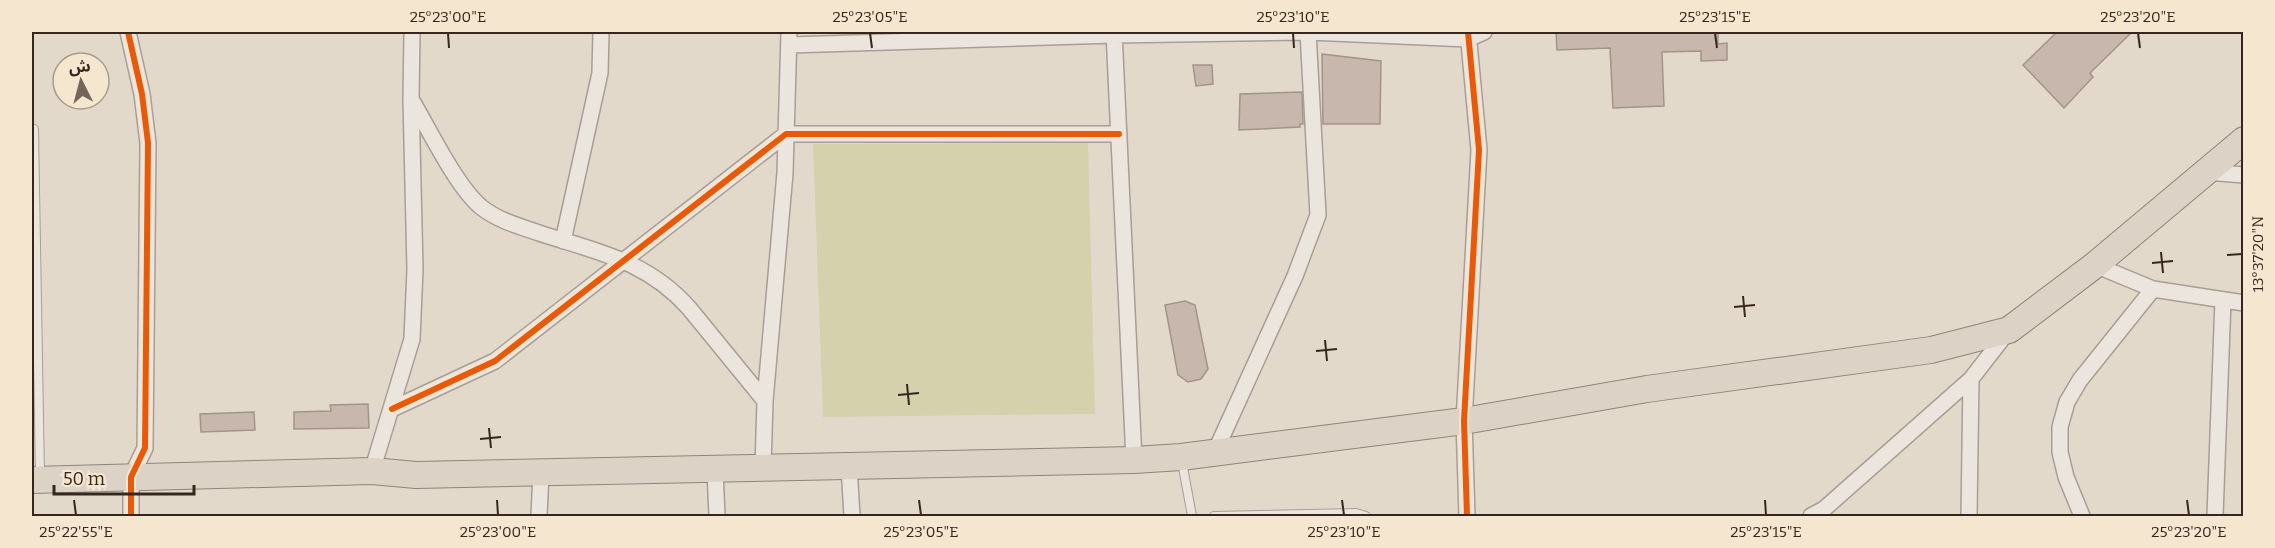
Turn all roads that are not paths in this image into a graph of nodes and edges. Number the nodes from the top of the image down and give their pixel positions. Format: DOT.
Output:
graph roads {
  1 [pos="128,32"];
  2 [pos="412,32"];
  3 [pos="601,32"];
  4 [pos="977,32"];
  5 [pos="1307,32"];
  6 [pos="1484,32"];
  7 [pos="1114,33"];
  8 [pos="1468,35"];
  9 [pos="954,37"];
  10 [pos="789,38"];
  11 [pos="411,99"];
  12 [pos="34,129"];
  13 [pos="786,134"];
  14 [pos="1119,134"];
  15 [pos="2244,140"];
  16 [pos="2206,172"];
  17 [pos="2244,175"];
  18 [pos="563,241"];
  19 [pos="624,260"];
  20 [pos="2095,265"];
  21 [pos="34,277"];
  22 [pos="2153,290"];
  23 [pos="2223,300"];
  24 [pos="2244,303"];
  25 [pos="2009,330"];
  26 [pos="35,363"];
  27 [pos="1971,379"];
  28 [pos="765,400"];
  29 [pos="392,409"];
  30 [pos="1464,421"];
  31 [pos="1215,452"];
  32 [pos="1181,457"];
  33 [pos="1134,460"];
  34 [pos="849,466"];
  35 [pos="763,467"];
  36 [pos="715,470"];
  37 [pos="372,471"];
  38 [pos="541,473"];
  39 [pos="131,477"];
  40 [pos="36,480"];
  41 [pos="1819,514"];
  42 [pos="131,516"];
  43 [pos="539,516"];
  44 [pos="717,516"];
  45 [pos="852,516"];
  46 [pos="1192,516"];
  47 [pos="1214,516"];
  48 [pos="1366,516"];
  49 [pos="1467,516"];
  50 [pos="1969,516"];
  51 [pos="2082,516"];
  52 [pos="2215,516"];
  1 -- 39 [label="street"];
  2 -- 11 [label="street"];
  3 -- 18 [label="street"];
  4 -- 9 [label="street"];
  5 -- 7 [label="street"];
  5 -- 8 [label="street"];
  5 -- 31 [label="street"];
  6 -- 8 [label="street"];
  7 -- 9 [label="street"];
  7 -- 14 [label="street"];
  8 -- 30 [label="street"];
  9 -- 10 [label="street"];
  10 -- 13 [label="street"];
  11 -- 18 [label="street"];
  11 -- 29 [label="street"];
  12 -- 21 [label="lane"];
  13 -- 14 [label="street"];
  13 -- 19 [label="street"];
  13 -- 28 [label="street"];
  14 -- 33 [label="street"];
  15 -- 16 [label="highway"];
  16 -- 17 [label="street"];
  16 -- 20 [label="highway"];
  18 -- 19 [label="street"];
  19 -- 28 [label="street"];
  19 -- 29 [label="street"];
  20 -- 22 [label="street"];
  20 -- 25 [label="highway"];
  21 -- 26 [label="lane"];
  22 -- 23 [label="street"];
  22 -- 51 [label="street"];
  23 -- 24 [label="street"];
  23 -- 52 [label="street"];
  25 -- 27 [label="street"];
  25 -- 30 [label="highway"];
  26 -- 40 [label="lane"];
  27 -- 41 [label="street"];
  27 -- 50 [label="street"];
  28 -- 35 [label="street"];
  29 -- 37 [label="street"];
  30 -- 31 [label="highway"];
  30 -- 49 [label="street"];
  31 -- 32 [label="highway"];
  32 -- 33 [label="highway"];
  32 -- 46 [label="lane"];
  33 -- 34 [label="highway"];
  34 -- 35 [label="highway"];
  34 -- 45 [label="street"];
  35 -- 36 [label="highway"];
  36 -- 38 [label="highway"];
  36 -- 44 [label="street"];
  37 -- 38 [label="highway"];
  37 -- 39 [label="highway"];
  38 -- 43 [label="street"];
  39 -- 40 [label="highway"];
  39 -- 42 [label="street"];
  47 -- 48 [label="lane"];
}
